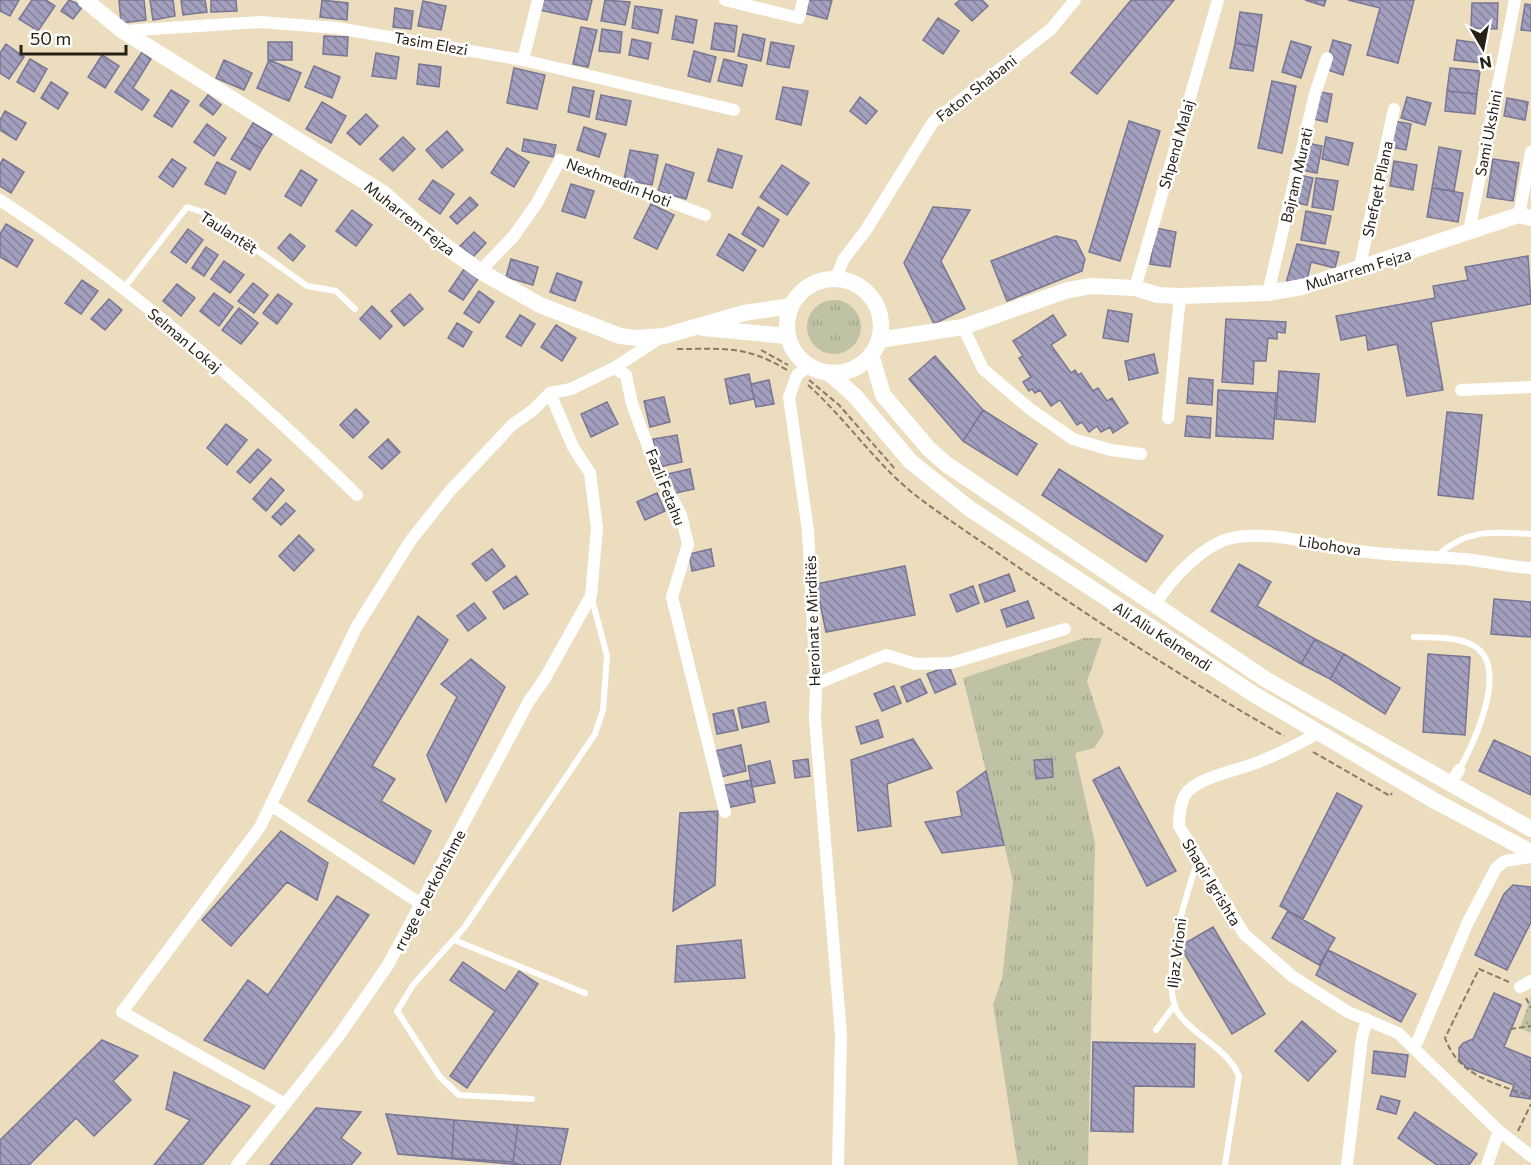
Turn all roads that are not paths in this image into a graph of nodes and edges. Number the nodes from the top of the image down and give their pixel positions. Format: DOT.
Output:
graph roads {
  1 [pos="85,0"];
  2 [pos="538,0"];
  3 [pos="724,0"];
  4 [pos="803,0"];
  5 [pos="1075,0"];
  6 [pos="1218,0"];
  7 [pos="1515,0"];
  8 [pos="123,31"];
  9 [pos="1327,58"];
  10 [pos="523,60"];
  11 [pos="1394,109"];
  12 [pos="734,110"];
  13 [pos="1531,152"];
  14 [pos="0,200"];
  15 [pos="705,215"];
  16 [pos="1525,217"];
  17 [pos="1469,231"];
  18 [pos="1359,270"];
  19 [pos="480,271"];
  20 [pos="836,279"];
  21 [pos="124,288"];
  22 [pos="1134,288"];
  23 [pos="1268,293"];
  24 [pos="1180,296"];
  25 [pos="791,306"];
  26 [pos="356,309"];
  27 [pos="963,327"];
  28 [pos="696,328"];
  29 [pos="664,336"];
  30 [pos="788,336"];
  31 [pos="875,347"];
  32 [pos="809,366"];
  33 [pos="614,368"];
  34 [pos="829,373"];
  35 [pos="1531,387"];
  36 [pos="1461,390"];
  37 [pos="550,393"];
  38 [pos="1168,418"];
  39 [pos="1140,454"];
  40 [pos="357,495"];
  41 [pos="1531,534"];
  42 [pos="1435,557"];
  43 [pos="1531,568"];
  44 [pos="591,596"];
  45 [pos="1155,605"];
  46 [pos="1065,629"];
  47 [pos="1414,637"];
  48 [pos="816,684"];
  49 [pos="1319,732"];
  50 [pos="1460,770"];
  51 [pos="1450,785"];
  52 [pos="271,805"];
  53 [pos="725,812"];
  54 [pos="1531,829"];
  55 [pos="1531,852"];
  56 [pos="1531,857"];
  57 [pos="1198,859"];
  58 [pos="421,904"];
  59 [pos="454,940"];
  60 [pos="585,993"];
  61 [pos="1174,1006"];
  62 [pos="1367,1019"];
  63 [pos="1156,1030"];
  64 [pos="1415,1047"];
  65 [pos="532,1099"];
  66 [pos="285,1104"];
  67 [pos="1499,1131"];
  68 [pos="1531,1156"];
  69 [pos="237,1165"];
  70 [pos="838,1165"];
  71 [pos="1225,1165"];
  72 [pos="1347,1165"];
  73 [pos="1487,1165"];
  1 -- 8 [label="street, Muharrem Fejza"];
  2 -- 10 [label="street"];
  3 -- 4 [label="street"];
  5 -- 20 [label="street, Faton Shabani"];
  6 -- 22 [label="street, Shpend Malaj"];
  7 -- 17 [label="street, Sami Ukshini"];
  8 -- 10 [label="street, Tasim Elezi"];
  8 -- 19 [label="street, Muharrem Fejza"];
  9 -- 23 [label="street, Bajram Murati"];
  10 -- 12 [label="street, Tasim Elezi"];
  11 -- 18 [label="street, Shefqet Pllana"];
  13 -- 16 [label="street"];
  14 -- 21 [label="street, Selman Lokaj"];
  15 -- 19 [label="street, Nexhmedin Hoti"];
  16 -- 17 [label="street, Muharrem Fejza"];
  17 -- 18 [label="street, Muharrem Fejza"];
  18 -- 23 [label="street, Muharrem Fejza"];
  19 -- 29 [label="street, Muharrem Fejza"];
  20 -- 25 [label="street"];
  20 -- 31 [label="street"];
  21 -- 26 [label="lane, Taulantët"];
  21 -- 40 [label="street, Selman Lokaj"];
  22 -- 24 [label="street, Muharrem Fejza"];
  22 -- 27 [label="street, Muharrem Fejza"];
  23 -- 24 [label="street, Muharrem Fejza"];
  24 -- 38 [label="street"];
  25 -- 28 [label="street, Muharrem Fejza"];
  25 -- 30 [label="street"];
  27 -- 31 [label="street, Muharrem Fejza"];
  27 -- 39 [label="street"];
  28 -- 29 [label="street, Muharrem Fejza"];
  28 -- 30 [label="street, Muharrem Fejza"];
  29 -- 33 [label="street"];
  30 -- 32 [label="street"];
  31 -- 34 [label="street"];
  31 -- 45 [label="street, Ali Aliu Kelmendi"];
  32 -- 34 [label="street"];
  32 -- 48 [label="street, Heroinat e Mirditës"];
  33 -- 37 [label="street"];
  33 -- 53 [label="street, Fazli Fetahu"];
  34 -- 49 [label="street, Ali Aliu Kelmendi"];
  35 -- 36 [label="street"];
  37 -- 44 [label="street, rruge e perkohshme"];
  37 -- 52 [label="street"];
  41 -- 42 [label="lane"];
  42 -- 43 [label="street, Libohova"];
  42 -- 45 [label="street, Libohova"];
  44 -- 58 [label="street, rruge e perkohshme"];
  44 -- 59 [label="lane, rruge e perkohshme"];
  45 -- 51 [label="street, Ali Aliu Kelmendi"];
  46 -- 48 [label="street"];
  47 -- 50 [label="lane"];
  48 -- 70 [label="street, Heroinat e Mirditës"];
  49 -- 55 [label="street, Ali Aliu Kelmendi"];
  49 -- 57 [label="street, Shaqir Igrishta"];
  50 -- 51 [label="street"];
  51 -- 54 [label="street, Ali Aliu Kelmendi"];
  52 -- 58 [label="street"];
  52 -- 66 [label="street"];
  56 -- 64 [label="street"];
  57 -- 61 [label="lane, Iljaz Vrioni"];
  57 -- 62 [label="street, Shaqir Igrishta"];
  58 -- 66 [label="street, rruge e perkohshme"];
  59 -- 60 [label="lane"];
  59 -- 65 [label="lane, rruge e perkohshme"];
  61 -- 63 [label="lane"];
  61 -- 71 [label="lane, Iljaz Vrioni"];
  62 -- 64 [label="street, Shaqir Igrishta"];
  62 -- 72 [label="street"];
  64 -- 67 [label="street, Shaqir Igrishta"];
  66 -- 69 [label="street, rruge e perkohshme"];
  67 -- 68 [label="street, Shaqir Igrishta"];
  67 -- 73 [label="street"];
}
